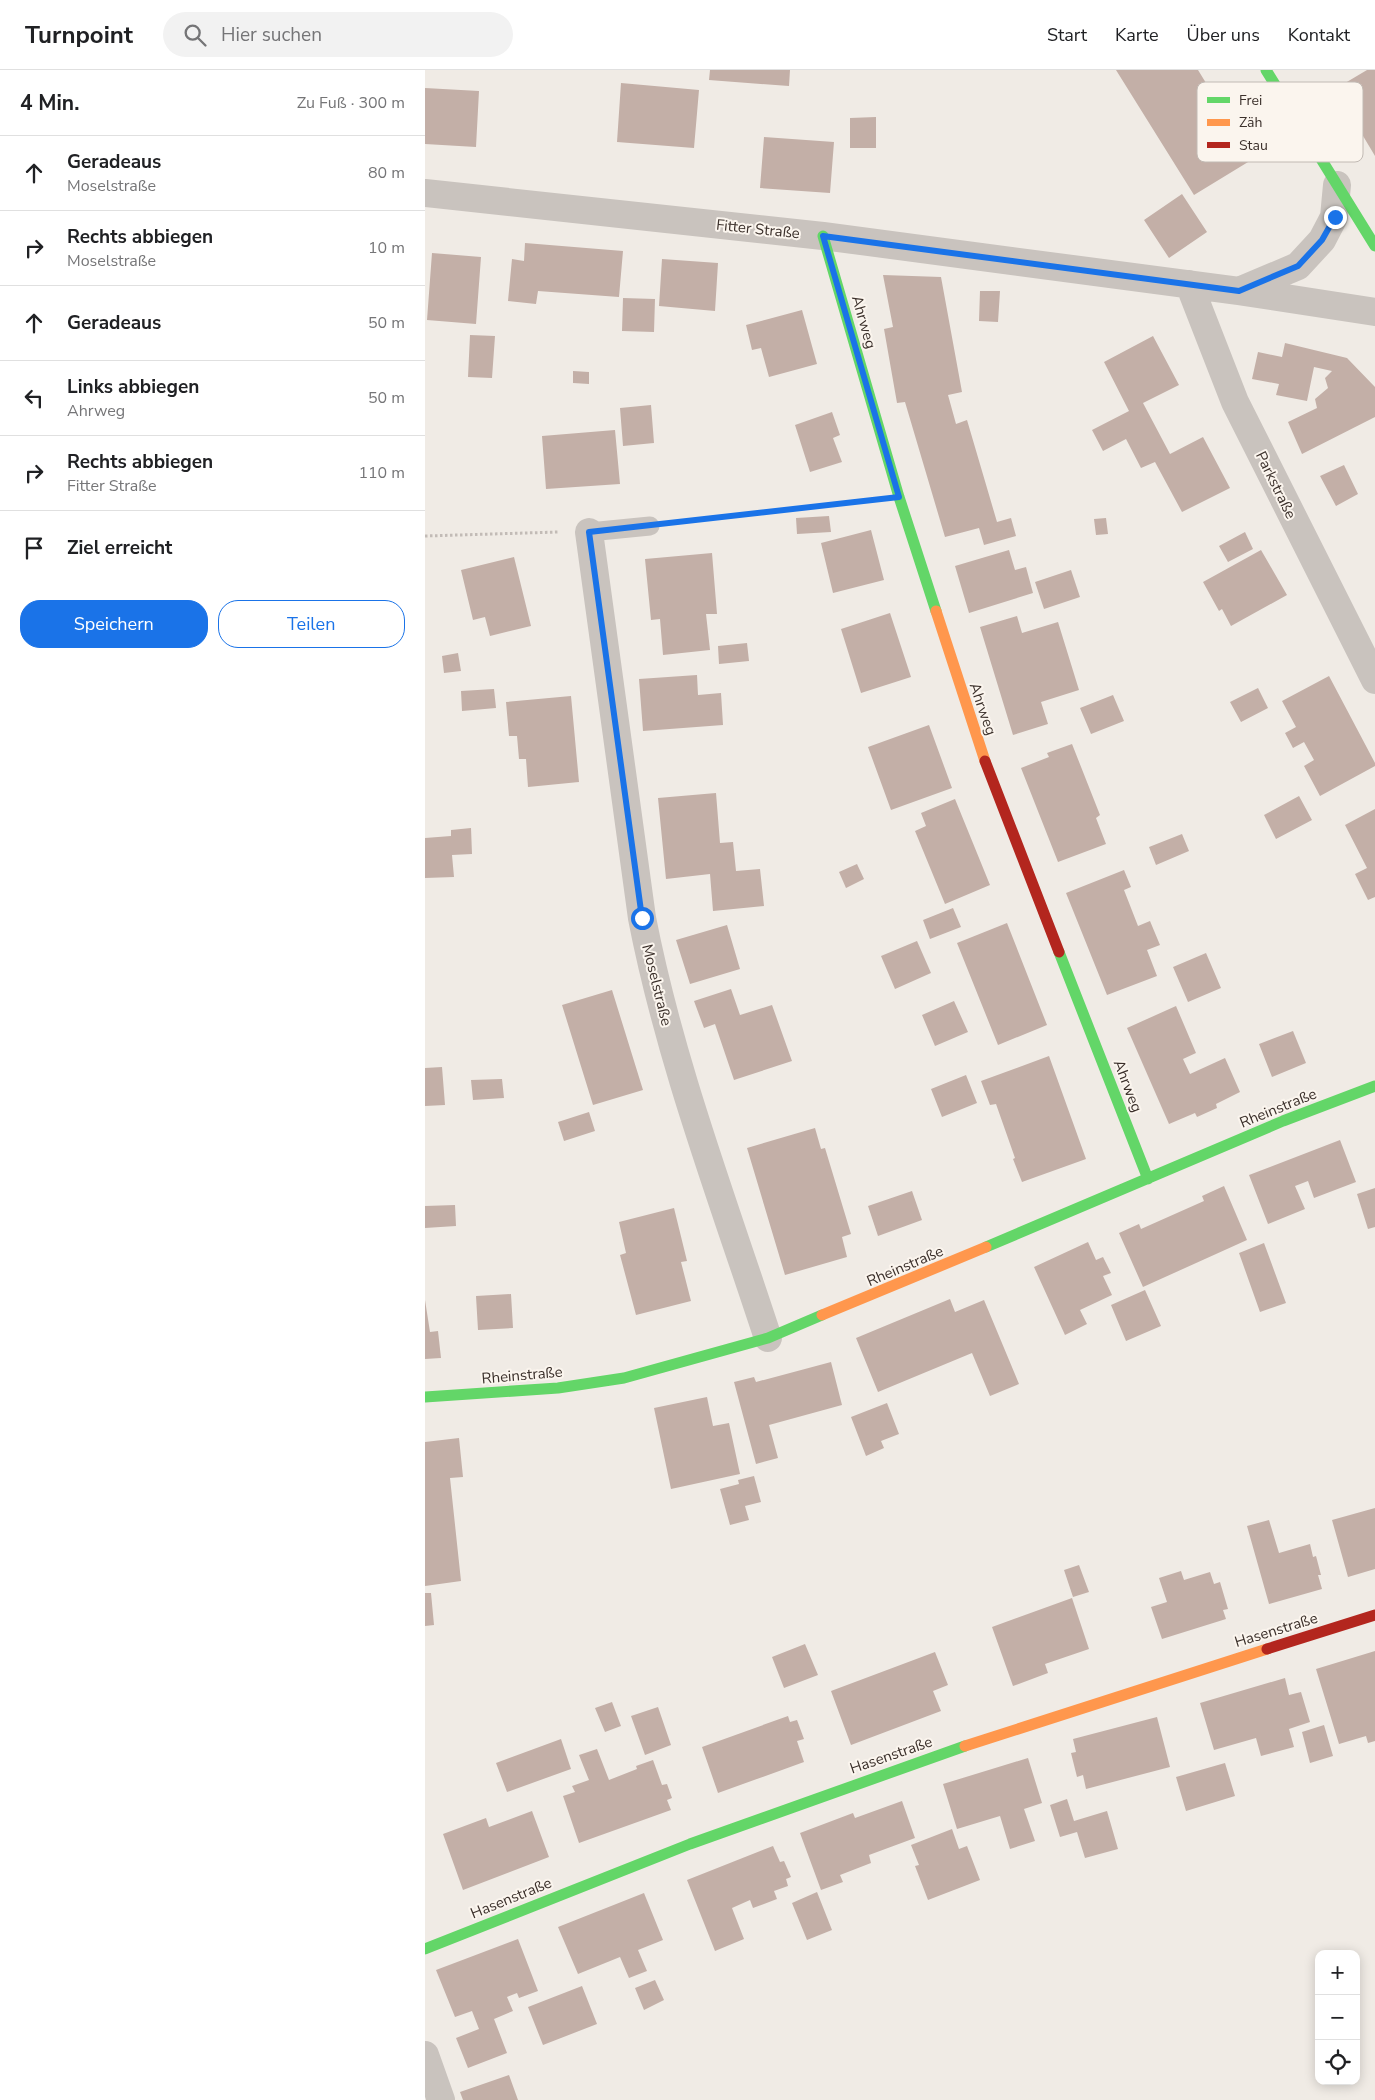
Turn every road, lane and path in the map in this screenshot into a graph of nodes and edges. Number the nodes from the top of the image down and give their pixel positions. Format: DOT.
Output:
graph roads {
  1 [pos="1324,162"];
  2 [pos="1337,185"];
  3 [pos="425,193"];
  4 [pos="823,236"];
  5 [pos="1375,246"];
  6 [pos="1189,284"];
  7 [pos="1239,291"];
  8 [pos="1375,312"];
  9 [pos="899,497"];
  10 [pos="650,526"];
  11 [pos="589,532"];
  12 [pos="425,536"];
  13 [pos="1375,680"];
  14 [pos="1375,1086"];
  15 [pos="1148,1180"];
  16 [pos="768,1338"];
  17 [pos="425,1397"];
  18 [pos="1375,1615"];
  19 [pos="425,1949"];
  20 [pos="425,2055"];
  21 [pos="441,2100"];
  1 -- 2 [label="street"];
  2 -- 5 [label="street"];
  2 -- 7 [label="street"];
  3 -- 4 [label="street, Fitter Straße"];
  4 -- 6 [label="street, Fitter Straße"];
  4 -- 9 [label="street, Ahrweg"];
  6 -- 7 [label="street, Fitter Straße"];
  6 -- 13 [label="street, Parkstraße"];
  7 -- 8 [label="street, Fitter Straße"];
  9 -- 10 [label="path"];
  9 -- 15 [label="street, Ahrweg"];
  10 -- 11 [label="lane"];
  11 -- 12 [label="path"];
  11 -- 16 [label="street, Moselstraße"];
  14 -- 15 [label="street, Rheinstraße"];
  15 -- 16 [label="street, Rheinstraße"];
  16 -- 17 [label="street, Rheinstraße"];
  18 -- 19 [label="street, Hasenstraße"];
  20 -- 21 [label="street"];
}
